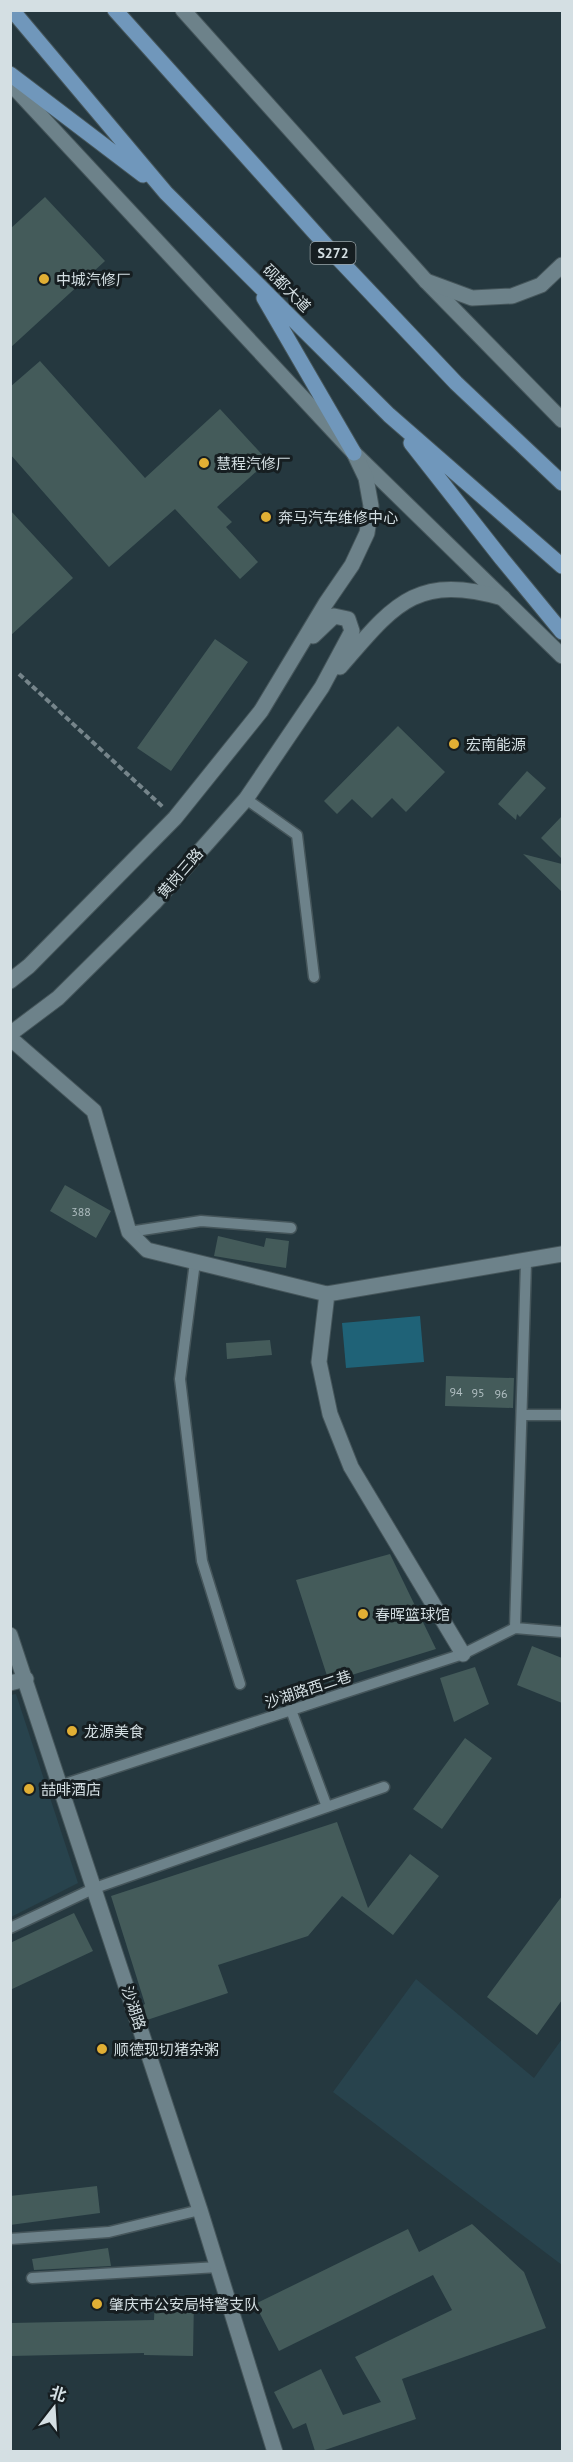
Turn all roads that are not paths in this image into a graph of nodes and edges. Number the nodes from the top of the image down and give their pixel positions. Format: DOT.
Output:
graph roads {
  1 [pos="12,10"];
  2 [pos="115,10"];
  3 [pos="183,10"];
  4 [pos="10,74"];
  5 [pos="10,83"];
  6 [pos="166,193"];
  7 [pos="562,265"];
  8 [pos="254,280"];
  9 [pos="426,281"];
  10 [pos="389,415"];
  11 [pos="562,420"];
  12 [pos="354,453"];
  13 [pos="562,483"];
  14 [pos="562,566"];
  15 [pos="503,598"];
  16 [pos="562,632"];
  17 [pos="297,651"];
  18 [pos="562,656"];
  19 [pos="322,687"];
  20 [pos="246,799"];
  21 [pos="314,977"];
  22 [pos="10,981"];
  23 [pos="10,1036"];
  24 [pos="291,1228"];
  25 [pos="129,1232"];
  26 [pos="562,1254"];
  27 [pos="195,1262"];
  28 [pos="526,1262"];
  29 [pos="327,1294"];
  30 [pos="522,1415"];
  31 [pos="562,1415"];
  32 [pos="515,1628"];
  33 [pos="562,1632"];
  34 [pos="10,1635"];
  35 [pos="464,1654"];
  36 [pos="18,1681"];
  37 [pos="240,1684"];
  38 [pos="291,1710"];
  39 [pos="62,1785"];
  40 [pos="384,1787"];
  41 [pos="327,1807"];
  42 [pos="95,1888"];
  43 [pos="10,1928"];
  44 [pos="200,2210"];
  45 [pos="10,2239"];
  46 [pos="218,2267"];
  47 [pos="32,2277"];
  48 [pos="275,2451"];
  1 -- 6 [label="main road, 砚都大道"];
  2 -- 13 [label="main road, S272"];
  3 -- 9 [label="street"];
  4 -- 6 [label="main road"];
  5 -- 12 [label="street"];
  6 -- 8 [label="main road, 砚都大道"];
  7 -- 9 [label="street"];
  8 -- 10 [label="main road, 砚都大道"];
  8 -- 12 [label="main road"];
  9 -- 11 [label="street"];
  10 -- 14 [label="main road, 砚都大道"];
  10 -- 16 [label="main road"];
  12 -- 15 [label="street"];
  12 -- 17 [label="street"];
  15 -- 18 [label="street"];
  15 -- 19 [label="street"];
  17 -- 19 [label="street"];
  17 -- 22 [label="street"];
  19 -- 20 [label="street, 黄岗三路"];
  20 -- 21 [label="lane"];
  20 -- 23 [label="street, 黄岗三路"];
  23 -- 25 [label="street"];
  24 -- 25 [label="lane"];
  25 -- 27 [label="street"];
  26 -- 28 [label="street"];
  27 -- 29 [label="street"];
  27 -- 37 [label="lane"];
  28 -- 29 [label="street"];
  28 -- 30 [label="lane"];
  29 -- 35 [label="street"];
  30 -- 31 [label="lane"];
  30 -- 32 [label="lane"];
  32 -- 33 [label="lane"];
  32 -- 35 [label="lane, 沙湖路西二巷"];
  34 -- 36 [label="street, 沙湖路"];
  35 -- 38 [label="lane, 沙湖路西二巷"];
  36 -- 39 [label="street, 沙湖路"];
  38 -- 39 [label="lane, 沙湖路西二巷"];
  38 -- 41 [label="lane"];
  39 -- 42 [label="street, 沙湖路"];
  40 -- 41 [label="lane"];
  41 -- 42 [label="lane"];
  42 -- 43 [label="lane"];
  42 -- 44 [label="street, 沙湖路"];
  44 -- 45 [label="lane"];
  44 -- 46 [label="street, 沙湖路"];
  46 -- 47 [label="lane"];
  46 -- 48 [label="street, 沙湖路"];
}
